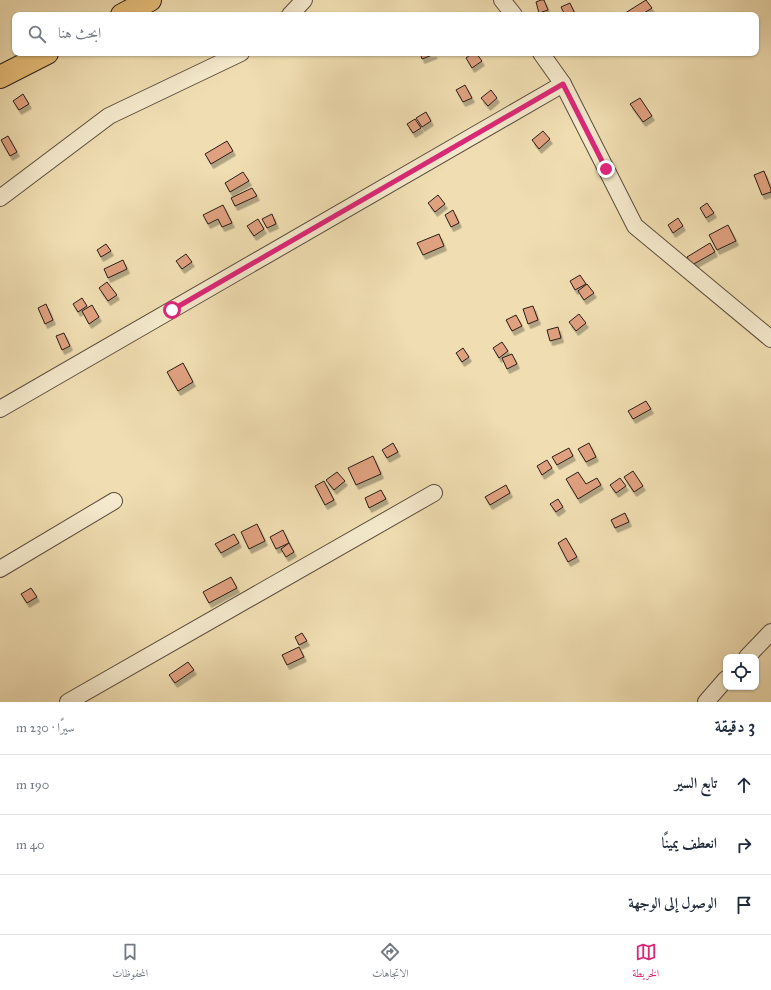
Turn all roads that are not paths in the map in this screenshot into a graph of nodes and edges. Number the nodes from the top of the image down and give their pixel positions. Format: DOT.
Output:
graph roads {
  1 [pos="150,0"];
  2 [pos="304,0"];
  3 [pos="502,0"];
  4 [pos="128,12"];
  5 [pos="293,12"];
  6 [pos="512,12"];
  7 [pos="41,56"];
  8 [pos="235,56"];
  9 [pos="543,56"];
  10 [pos="0,77"];
  11 [pos="563,84"];
  12 [pos="0,198"];
  13 [pos="771,339"];
  14 [pos="0,409"];
  15 [pos="434,493"];
  16 [pos="114,501"];
  17 [pos="0,569"];
  18 [pos="771,632"];
  19 [pos="750,654"];
  20 [pos="723,682"];
  21 [pos="68,702"];
  22 [pos="706,702"];
  1 -- 4 [label="main road"];
  2 -- 5 [label="street"];
  3 -- 6 [label="street"];
  7 -- 10 [label="main road"];
  8 -- 12 [label="street"];
  9 -- 11 [label="street"];
  11 -- 13 [label="street"];
  11 -- 14 [label="street"];
  15 -- 21 [label="street"];
  16 -- 17 [label="street"];
  18 -- 19 [label="street"];
  20 -- 22 [label="street"];
}
